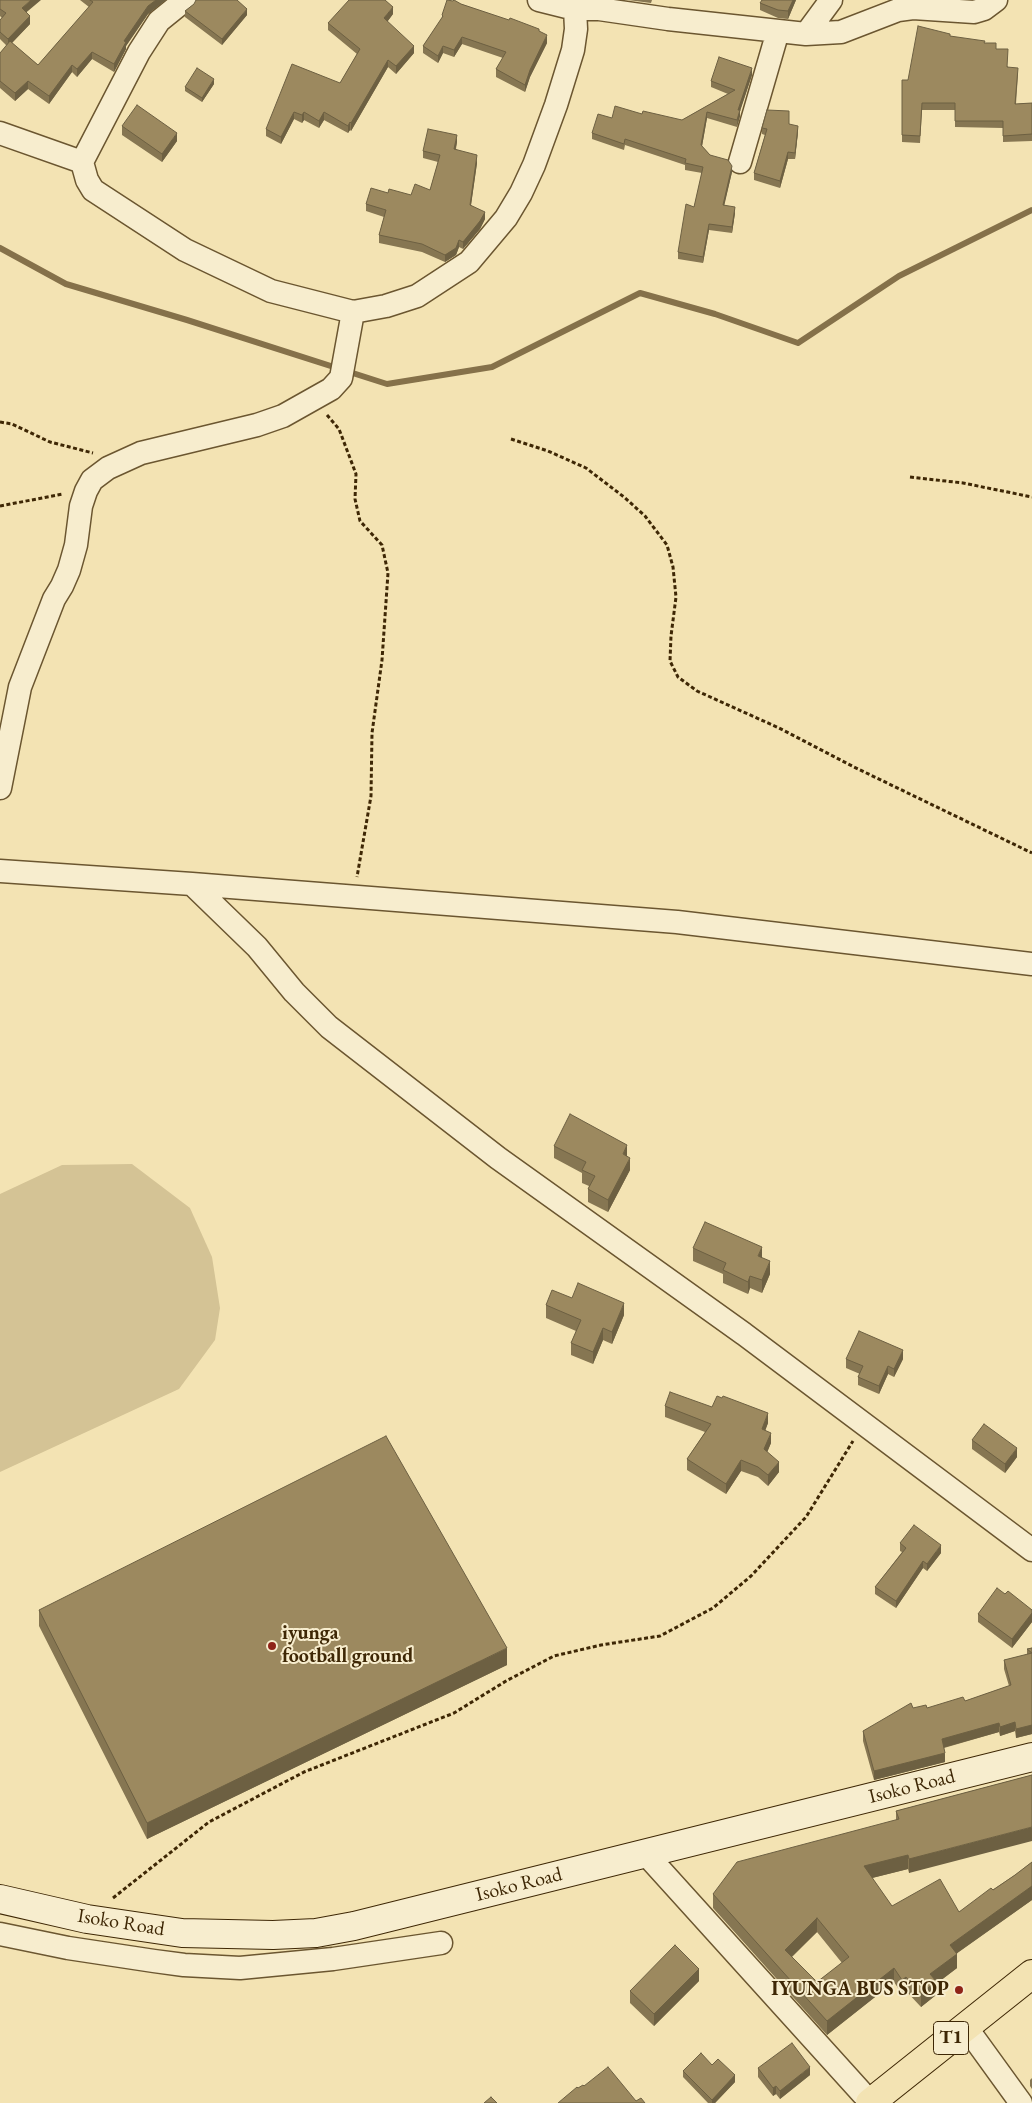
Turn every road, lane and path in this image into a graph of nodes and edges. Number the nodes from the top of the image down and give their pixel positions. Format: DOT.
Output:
graph roads {
  1 [pos="185,0"];
  2 [pos="539,0"];
  3 [pos="831,0"];
  4 [pos="996,0"];
  5 [pos="575,9"];
  6 [pos="670,10"];
  7 [pos="778,31"];
  8 [pos="806,34"];
  9 [pos="0,133"];
  10 [pos="82,162"];
  11 [pos="740,162"];
  12 [pos="353,312"];
  13 [pos="315,399"];
  14 [pos="0,422"];
  15 [pos="511,439"];
  16 [pos="123,460"];
  17 [pos="910,477"];
  18 [pos="86,491"];
  19 [pos="1032,497"];
  20 [pos="0,506"];
  21 [pos="0,788"];
  22 [pos="1032,853"];
  23 [pos="1,868"];
  24 [pos="192,884"];
  25 [pos="354,897"];
  26 [pos="1032,964"];
  27 [pos="864,1423"];
  28 [pos="1032,1550"];
  29 [pos="1032,1757"];
  30 [pos="645,1853"];
  31 [pos="0,1899"];
  32 [pos="87,1919"];
  33 [pos="0,1934"];
  34 [pos="441,1943"];
  35 [pos="1032,1974"];
  36 [pos="966,2026"];
  37 [pos="870,2103"];
  38 [pos="1020,2103"];
  1 -- 10 [label="street"];
  2 -- 5 [label="street"];
  3 -- 8 [label="street"];
  4 -- 8 [label="street"];
  5 -- 6 [label="street"];
  5 -- 12 [label="street"];
  6 -- 7 [label="street"];
  7 -- 8 [label="street"];
  7 -- 11 [label="street"];
  9 -- 10 [label="street"];
  10 -- 12 [label="street"];
  12 -- 13 [label="street"];
  13 -- 16 [label="street"];
  13 -- 25 [label="path"];
  14 -- 16 [label="path"];
  15 -- 22 [label="path"];
  16 -- 18 [label="street"];
  17 -- 19 [label="path"];
  18 -- 20 [label="path"];
  18 -- 21 [label="street"];
  23 -- 24 [label="street"];
  24 -- 25 [label="street"];
  24 -- 27 [label="street"];
  25 -- 26 [label="street"];
  27 -- 28 [label="street"];
  27 -- 32 [label="path"];
  29 -- 30 [label="street, Isoko Road"];
  30 -- 32 [label="street, Isoko Road"];
  30 -- 37 [label="street"];
  31 -- 32 [label="street, Isoko Road"];
  33 -- 34 [label="street"];
  35 -- 36 [label="highway, T1"];
  36 -- 37 [label="highway, T1"];
  36 -- 38 [label="street"];
}
